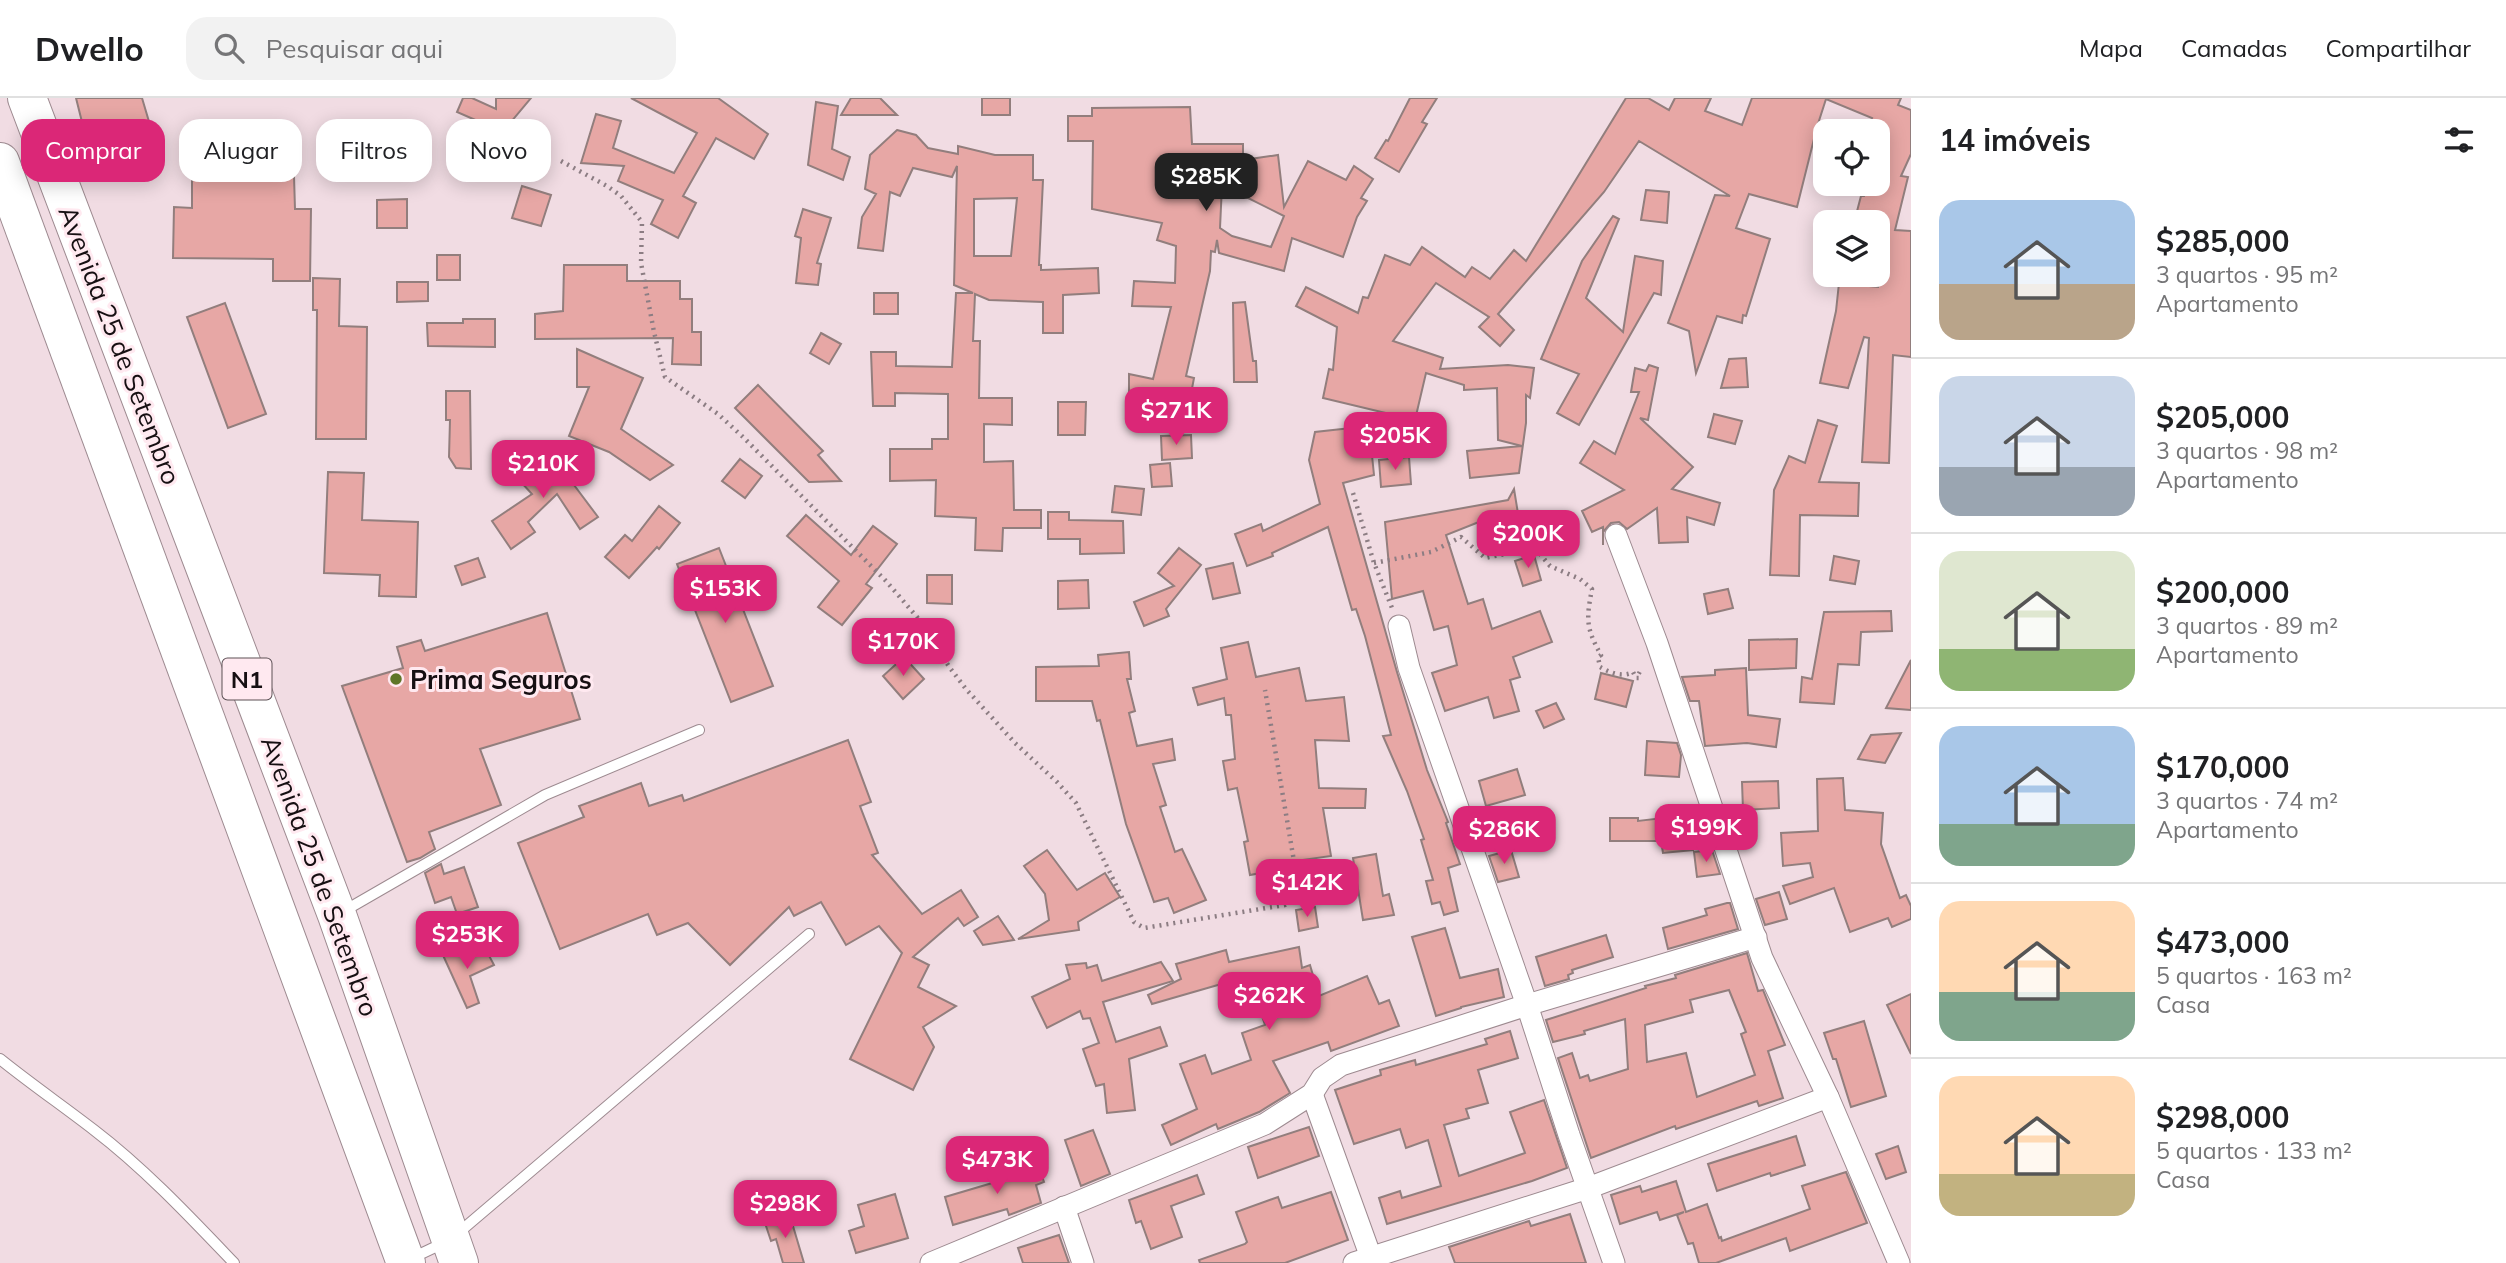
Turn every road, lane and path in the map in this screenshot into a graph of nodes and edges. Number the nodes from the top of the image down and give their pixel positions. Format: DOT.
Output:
graph roads {
  1 [pos="27,98"];
  2 [pos="0,162"];
  3 [pos="561,162"];
  4 [pos="1353,493"];
  5 [pos="1616,535"];
  6 [pos="1374,563"];
  7 [pos="1399,626"];
  8 [pos="1641,667"];
  9 [pos="1265,690"];
  10 [pos="699,730"];
  11 [pos="337,915"];
  12 [pos="809,934"];
  13 [pos="1756,937"];
  14 [pos="1528,1005"];
  15 [pos="0,1059"];
  16 [pos="1311,1094"];
  17 [pos="1828,1097"];
  18 [pos="1588,1188"];
  19 [pos="1064,1207"];
  20 [pos="455,1251"];
  21 [pos="1366,1261"];
  22 [pos="403,1262"];
  23 [pos="234,1263"];
  24 [pos="931,1263"];
  25 [pos="1083,1263"];
  26 [pos="1614,1263"];
  27 [pos="1899,1263"];
  1 -- 11 [label="highway, Avenida 25 de Setembro / N1"];
  2 -- 22 [label="highway, Avenida 25 de Setembro / N1"];
  3 -- 9 [label="path"];
  4 -- 6 [label="path"];
  5 -- 13 [label="street"];
  6 -- 7 [label="path"];
  6 -- 8 [label="path"];
  7 -- 14 [label="street"];
  10 -- 11 [label="lane"];
  11 -- 20 [label="highway, Avenida 25 de Setembro / N1"];
  12 -- 20 [label="lane"];
  13 -- 14 [label="street"];
  13 -- 17 [label="street"];
  14 -- 16 [label="street"];
  14 -- 18 [label="street"];
  15 -- 23 [label="lane"];
  16 -- 19 [label="street"];
  16 -- 21 [label="street"];
  17 -- 18 [label="street"];
  17 -- 27 [label="street"];
  18 -- 21 [label="street"];
  18 -- 26 [label="street"];
  19 -- 24 [label="street"];
  19 -- 25 [label="street"];
  20 -- 22 [label="lane"];
}
